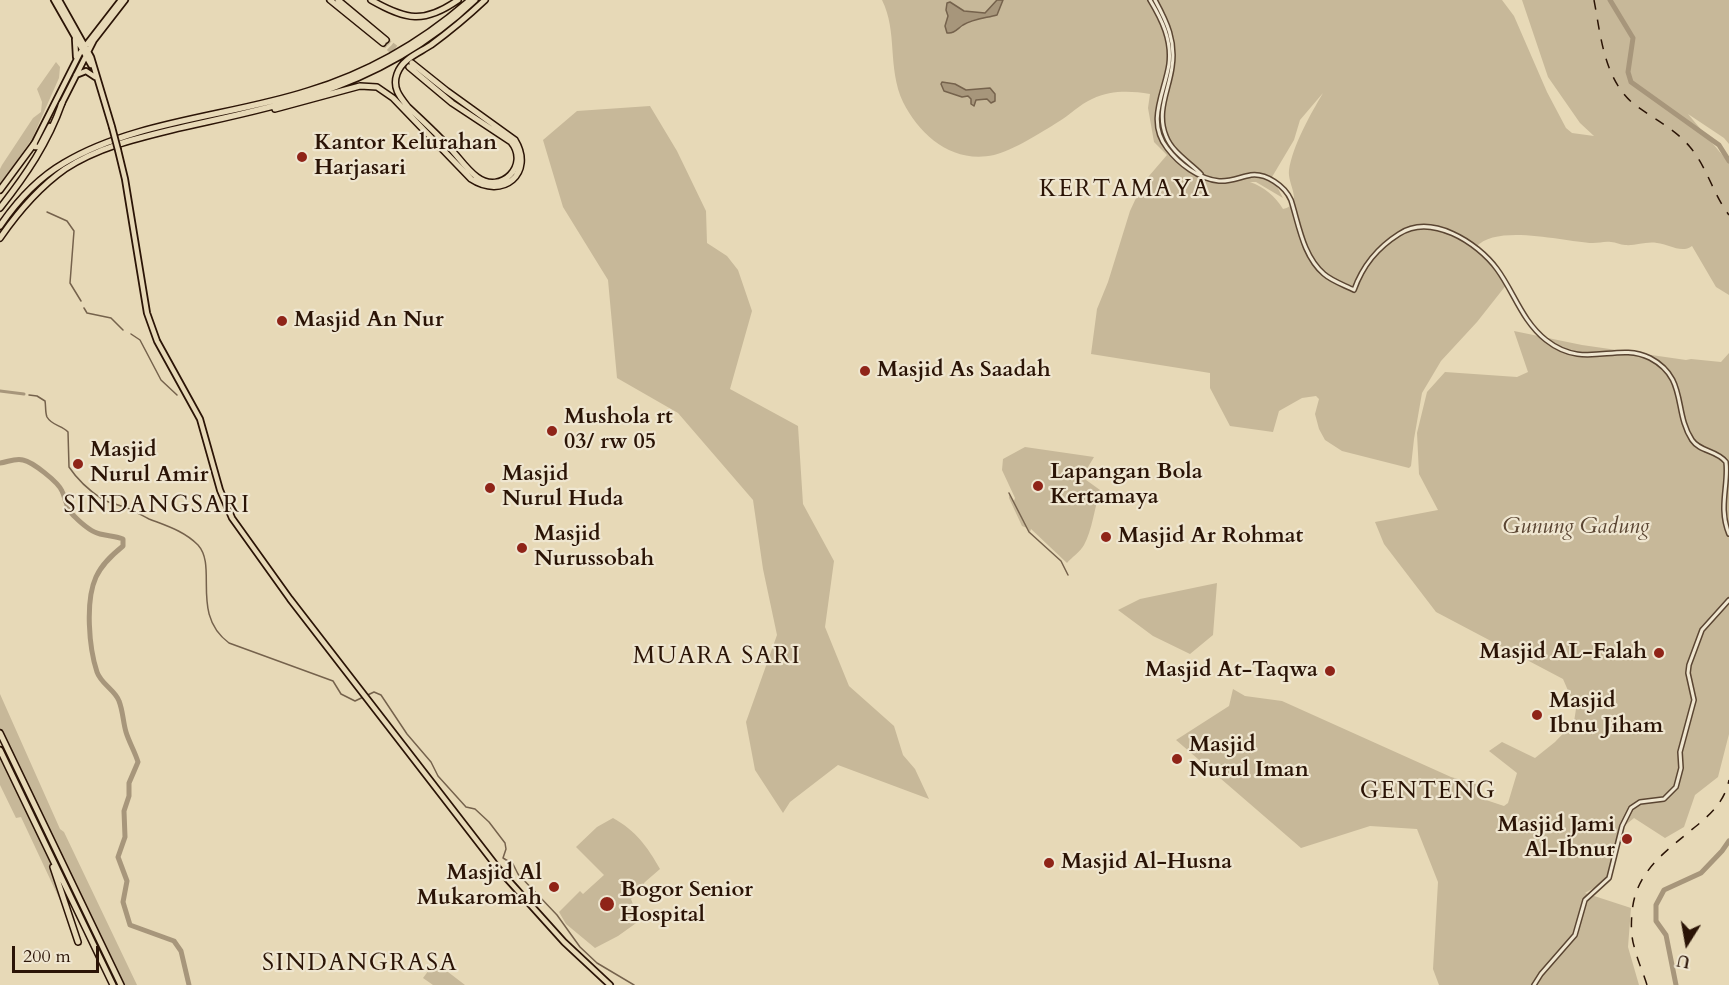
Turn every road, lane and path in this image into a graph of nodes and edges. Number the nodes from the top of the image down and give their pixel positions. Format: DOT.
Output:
graph roads {
  1 [pos="54,0"];
  2 [pos="59,0"];
  3 [pos="123,0"];
  4 [pos="330,0"];
  5 [pos="338,0"];
  6 [pos="371,0"];
  7 [pos="458,0"];
  8 [pos="470,0"];
  9 [pos="475,0"];
  10 [pos="485,0"];
  11 [pos="1150,0"];
  12 [pos="1155,0"];
  13 [pos="467,9"];
  14 [pos="76,33"];
  15 [pos="96,33"];
  16 [pos="424,38"];
  17 [pos="94,40"];
  18 [pos="86,50"];
  19 [pos="76,60"];
  20 [pos="94,65"];
  21 [pos="75,77"];
  22 [pos="95,77"];
  23 [pos="62,103"];
  24 [pos="105,104"];
  25 [pos="255,110"];
  26 [pos="34,144"];
  27 [pos="28,153"];
  28 [pos="37,158"];
  29 [pos="1202,175"];
  30 [pos="0,190"];
  31 [pos="0,208"];
  32 [pos="0,226"];
  33 [pos="0,238"];
  34 [pos="1729,534"];
  35 [pos="1729,600"];
  36 [pos="0,733"];
  37 [pos="0,750"];
  38 [pos="50,852"];
  39 [pos="78,942"];
  40 [pos="113,985"];
  41 [pos="121,985"];
  42 [pos="610,985"];
  43 [pos="1534,985"];
  1 -- 14 [label="highway"];
  2 -- 14 [label="highway"];
  3 -- 15 [label="highway"];
  3 -- 17 [label="highway"];
  4 -- 5 [label="highway"];
  6 -- 7 [label="highway"];
  8 -- 13 [label="highway"];
  9 -- 13 [label="highway"];
  10 -- 13 [label="highway"];
  11 -- 29 [label="street"];
  12 -- 29 [label="street"];
  13 -- 16 [label="highway"];
  13 -- 25 [label="highway"];
  14 -- 15 [label="highway"];
  14 -- 18 [label="highway"];
  14 -- 19 [label="highway"];
  15 -- 18 [label="highway"];
  16 -- 25 [label="highway"];
  16 -- 32 [label="highway"];
  17 -- 18 [label="highway"];
  17 -- 20 [label="highway"];
  18 -- 19 [label="highway"];
  18 -- 20 [label="highway"];
  18 -- 21 [label="highway"];
  18 -- 22 [label="highway"];
  19 -- 26 [label="highway"];
  20 -- 24 [label="highway"];
  21 -- 22 [label="highway"];
  21 -- 23 [label="highway"];
  22 -- 24 [label="highway"];
  23 -- 26 [label="highway"];
  23 -- 28 [label="highway"];
  24 -- 42 [label="highway, bridge"];
  25 -- 33 [label="highway"];
  26 -- 27 [label="highway"];
  27 -- 28 [label="highway"];
  27 -- 30 [label="highway"];
  28 -- 31 [label="highway"];
  29 -- 34 [label="street"];
  35 -- 43 [label="street"];
  36 -- 41 [label="highway"];
  37 -- 38 [label="highway"];
  38 -- 39 [label="highway"];
  38 -- 40 [label="highway"];
}
